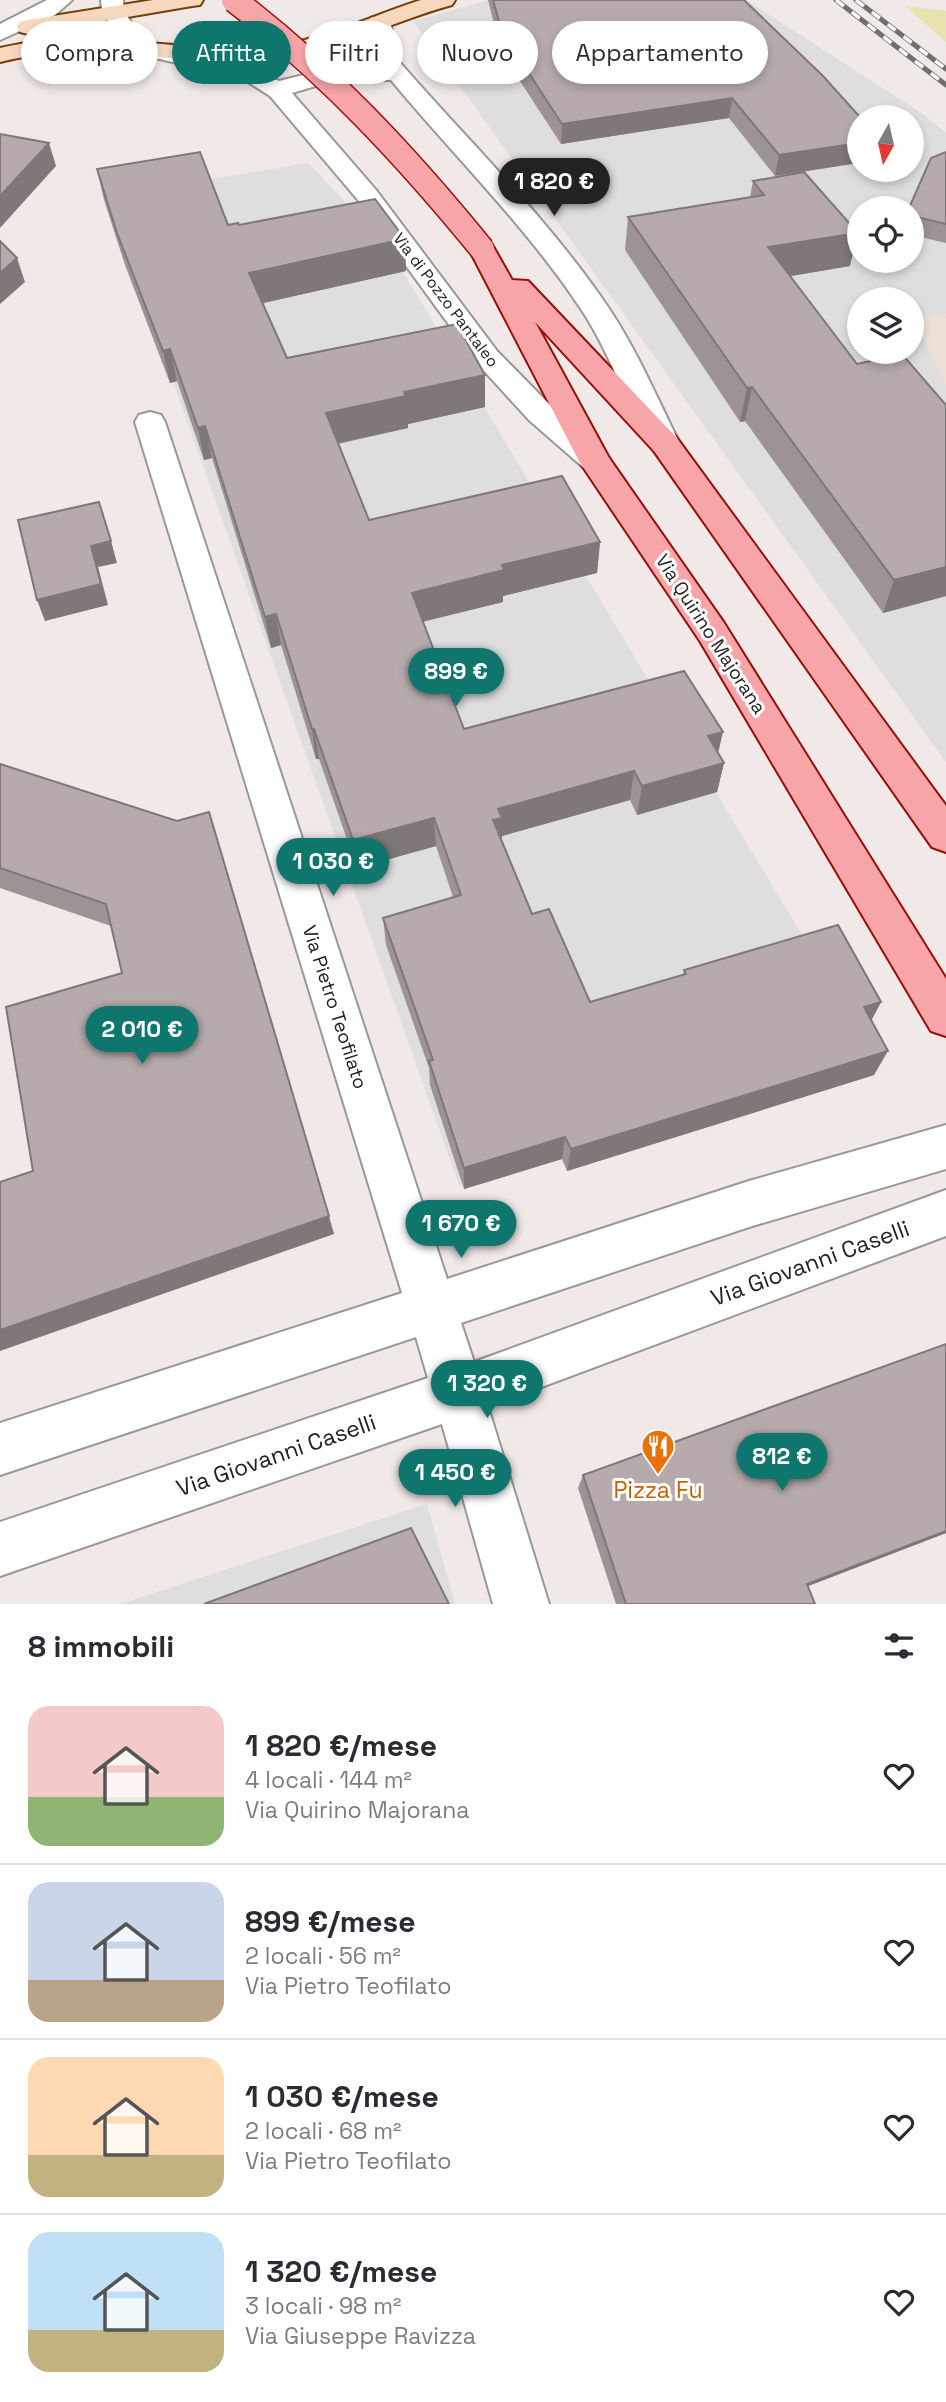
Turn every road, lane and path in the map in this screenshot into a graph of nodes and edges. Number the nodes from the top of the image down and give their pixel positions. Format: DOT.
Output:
graph roads {
  1 [pos="61,0"];
  2 [pos="192,0"];
  3 [pos="234,0"];
  4 [pos="444,0"];
  5 [pos="113,6"];
  6 [pos="383,21"];
  7 [pos="0,33"];
  8 [pos="305,46"];
  9 [pos="21,49"];
  10 [pos="158,49"];
  11 [pos="158,52"];
  12 [pos="0,55"];
  13 [pos="305,80"];
  14 [pos="403,81"];
  15 [pos="278,91"];
  16 [pos="482,249"];
  17 [pos="150,422"];
  18 [pos="664,444"];
  19 [pos="595,461"];
  20 [pos="946,836"];
  21 [pos="946,1017"];
  22 [pos="946,1147"];
  23 [pos="946,1213"];
  24 [pos="430,1307"];
  25 [pos="458,1393"];
  26 [pos="0,1449"];
  27 [pos="0,1549"];
  28 [pos="521,1604"];
  1 -- 7 [label="street"];
  2 -- 5 [label="main road"];
  3 -- 16 [label="main road, Via Quirino Majorana, bridge"];
  4 -- 6 [label="main road"];
  5 -- 7 [label="main road"];
  8 -- 10 [label="main road"];
  9 -- 12 [label="main road"];
  11 -- 15 [label="street, Via di Pozzo Pantaleo"];
  13 -- 15 [label="street"];
  14 -- 18 [label="street, Via Quirino Majorana"];
  15 -- 19 [label="street, Via di Pozzo Pantaleo"];
  16 -- 18 [label="main road, Via Quirino Majorana"];
  16 -- 19 [label="main road, Via Quirino Majorana"];
  17 -- 24 [label="street, Via Pietro Teofilato"];
  18 -- 20 [label="main road, Via Quirino Majorana"];
  19 -- 21 [label="main road, Via Quirino Majorana"];
  22 -- 24 [label="street"];
  23 -- 25 [label="street, Via Giovanni Caselli"];
  24 -- 25 [label="street, Via Pietro Teofilato"];
  24 -- 26 [label="street"];
  25 -- 27 [label="street, Via Giovanni Caselli"];
  25 -- 28 [label="street, Via Pietro Teofilato"];
}
